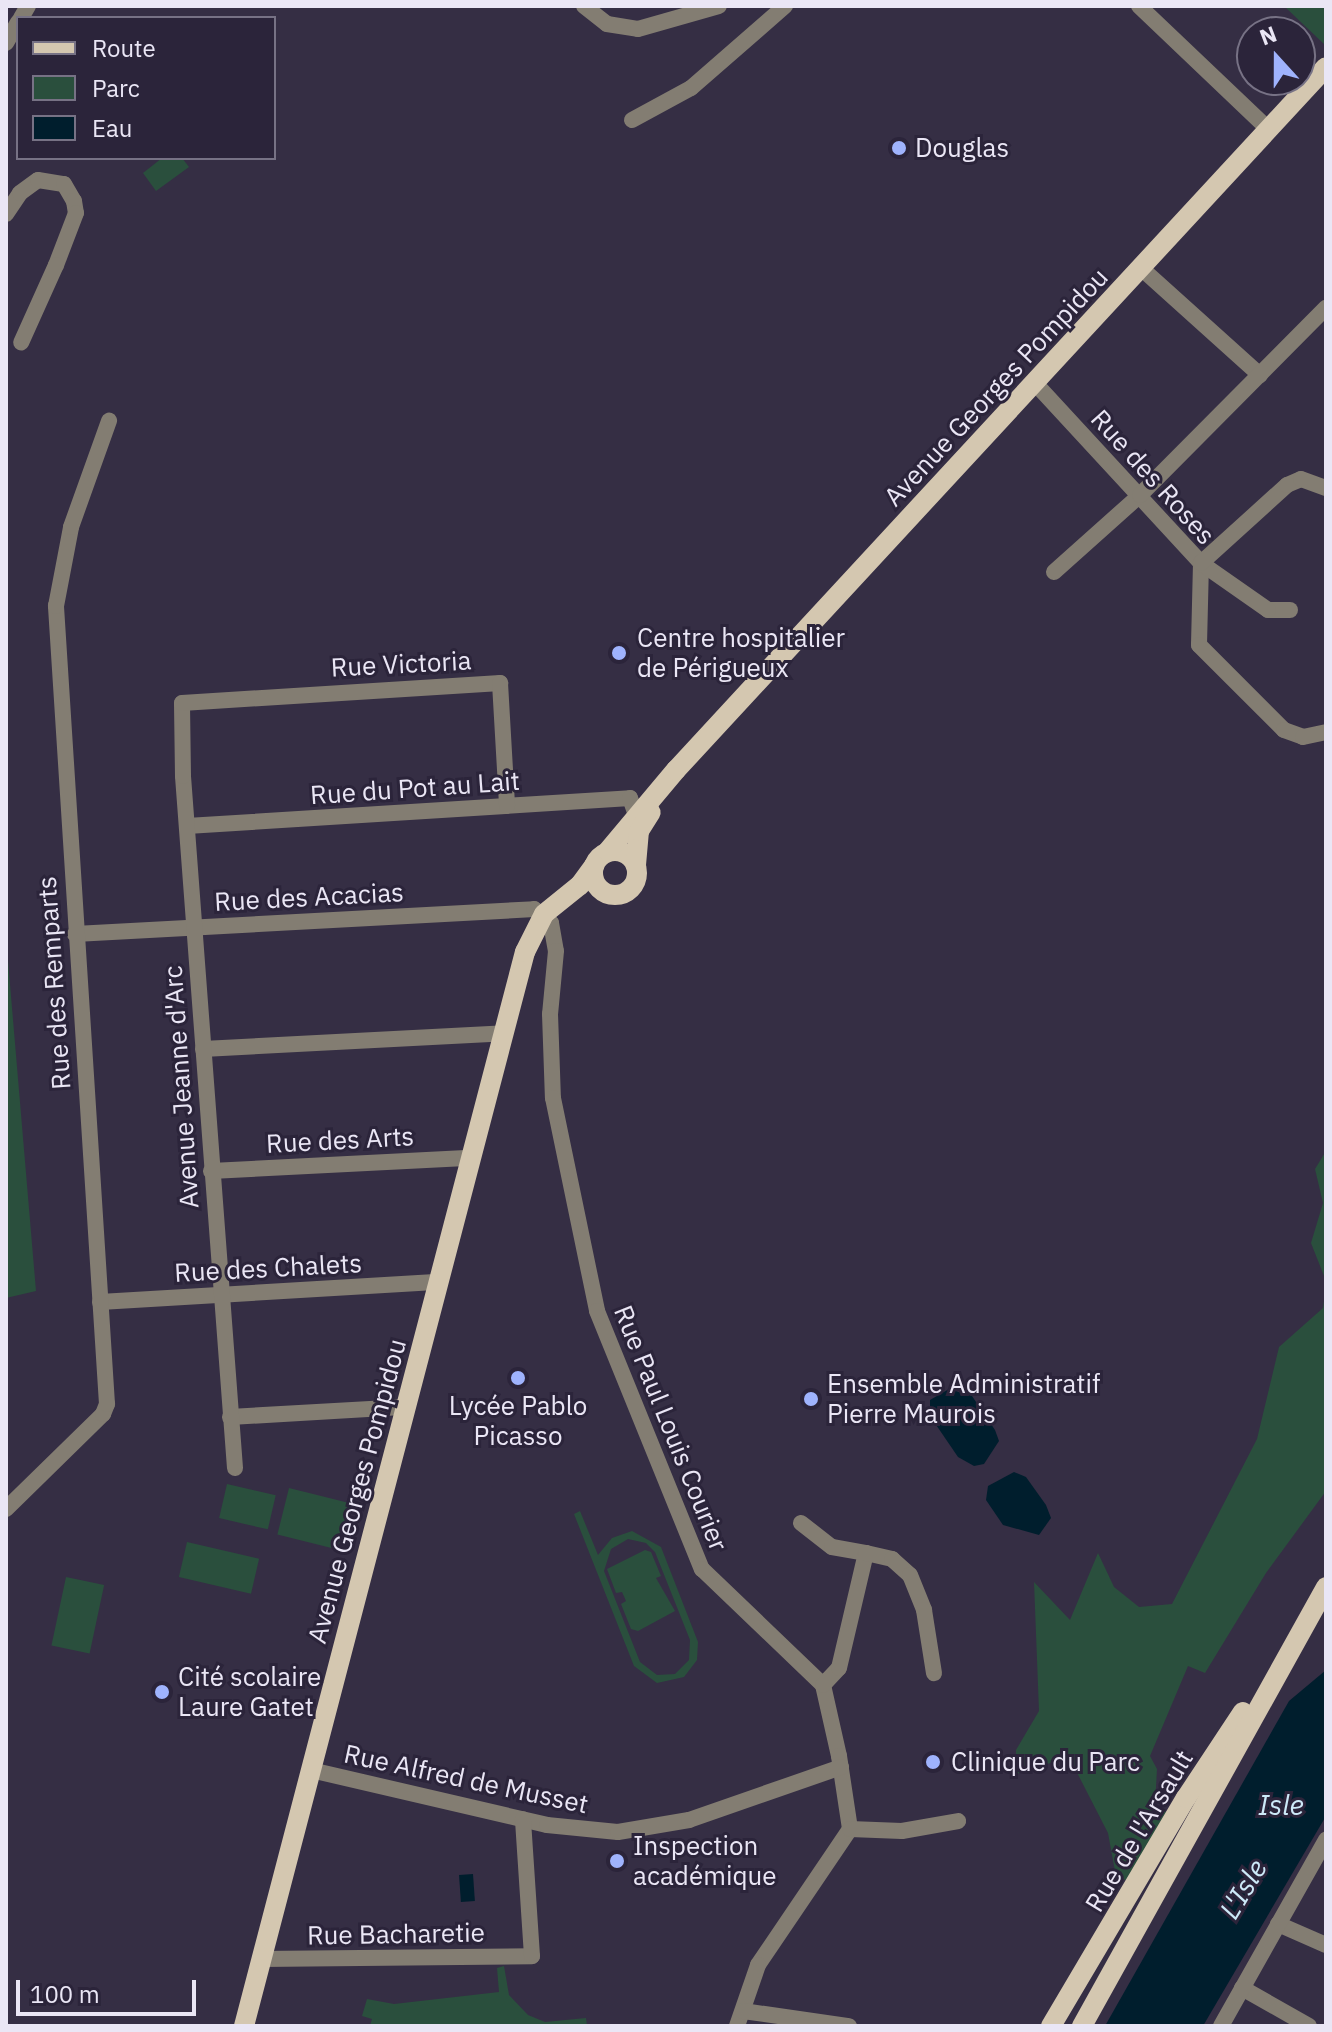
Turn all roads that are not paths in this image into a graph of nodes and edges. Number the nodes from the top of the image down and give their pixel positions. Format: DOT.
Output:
graph roads {
  1 [pos="584,6"];
  2 [pos="719,6"];
  3 [pos="785,6"];
  4 [pos="1139,6"];
  5 [pos="15,20"];
  6 [pos="6,43"];
  7 [pos="1326,67"];
  8 [pos="632,120"];
  9 [pos="1269,130"];
  10 [pos="6,214"];
  11 [pos="1141,268"];
  12 [pos="1326,308"];
  13 [pos="21,343"];
  14 [pos="1260,375"];
  15 [pos="1034,382"];
  16 [pos="109,421"];
  17 [pos="1326,488"];
  18 [pos="1140,495"];
  19 [pos="1201,563"];
  20 [pos="1054,572"];
  21 [pos="1290,610"];
  22 [pos="182,703"];
  23 [pos="1326,732"];
  24 [pos="705,743"];
  25 [pos="507,806"];
  26 [pos="636,815"];
  27 [pos="187,826"];
  28 [pos="601,859"];
  29 [pos="636,865"];
  30 [pos="602,891"];
  31 [pos="547,919"];
  32 [pos="194,928"];
  33 [pos="75,934"];
  34 [pos="505,1033"];
  35 [pos="203,1049"];
  36 [pos="471,1158"];
  37 [pos="211,1171"];
  38 [pos="439,1282"];
  39 [pos="220,1295"];
  40 [pos="100,1302"];
  41 [pos="406,1407"];
  42 [pos="230,1417"];
  43 [pos="235,1468"];
  44 [pos="6,1509"];
  45 [pos="801,1523"];
  46 [pos="866,1553"];
  47 [pos="1326,1587"];
  48 [pos="1277,1667"];
  49 [pos="934,1673"];
  50 [pos="823,1685"];
  51 [pos="841,1767"];
  52 [pos="311,1770"];
  53 [pos="1197,1793"];
  54 [pos="523,1819"];
  55 [pos="958,1821"];
  56 [pos="850,1829"];
  57 [pos="1326,1840"];
  58 [pos="1278,1924"];
  59 [pos="1326,1928"];
  60 [pos="1320,1944"];
  61 [pos="261,1959"];
  62 [pos="1242,1988"];
  63 [pos="740,2018"];
  64 [pos="244,2026"];
  65 [pos="849,2026"];
  66 [pos="1051,2026"];
  67 [pos="1082,2026"];
  68 [pos="1221,2026"];
  69 [pos="1309,2026"];
  1 -- 2 [label="street"];
  3 -- 8 [label="street"];
  4 -- 9 [label="street"];
  5 -- 6 [label="street"];
  7 -- 9 [label="main road, Avenue Georges Pompidou"];
  9 -- 11 [label="main road, Avenue Georges Pompidou"];
  10 -- 13 [label="street"];
  11 -- 14 [label="street"];
  11 -- 15 [label="main road, Avenue Georges Pompidou"];
  12 -- 14 [label="street"];
  14 -- 18 [label="street"];
  15 -- 18 [label="street, Rue des Roses"];
  15 -- 24 [label="main road, Avenue Georges Pompidou"];
  16 -- 33 [label="street, Rue des Remparts"];
  17 -- 19 [label="street"];
  18 -- 19 [label="street, Rue des Roses"];
  18 -- 20 [label="street"];
  19 -- 21 [label="street"];
  19 -- 23 [label="street, Rue des Roses"];
  22 -- 25 [label="street, Rue Victoria"];
  22 -- 27 [label="street, Avenue Jeanne d'Arc"];
  24 -- 26 [label="main road, Avenue Georges Pompidou"];
  24 -- 29 [label="main road, Avenue Georges Pompidou"];
  25 -- 26 [label="street, Rue du Pot au Lait"];
  25 -- 27 [label="street, Rue du Pot au Lait"];
  26 -- 28 [label="main road, Avenue Georges Pompidou"];
  27 -- 32 [label="street, Avenue Jeanne d'Arc"];
  28 -- 29 [label="main road"];
  28 -- 30 [label="main road"];
  28 -- 31 [label="main road, Avenue Georges Pompidou"];
  29 -- 30 [label="main road"];
  30 -- 31 [label="main road, Avenue Georges Pompidou"];
  31 -- 32 [label="street, Rue des Acacias"];
  31 -- 34 [label="main road, Avenue Georges Pompidou"];
  31 -- 50 [label="street, Rue Paul Louis Courier"];
  32 -- 33 [label="street, Rue des Acacias"];
  32 -- 35 [label="street, Avenue Jeanne d'Arc"];
  33 -- 40 [label="street, Rue des Remparts"];
  34 -- 35 [label="street"];
  34 -- 36 [label="main road, Avenue Georges Pompidou"];
  35 -- 37 [label="street, Avenue Jeanne d'Arc"];
  36 -- 37 [label="street, Rue des Arts"];
  36 -- 38 [label="main road, Avenue Georges Pompidou"];
  37 -- 39 [label="street, Avenue Jeanne d'Arc"];
  38 -- 39 [label="street, Rue des Chalets"];
  38 -- 41 [label="main road, Avenue Georges Pompidou"];
  39 -- 40 [label="street, Rue des Chalets"];
  39 -- 42 [label="street, Avenue Jeanne d'Arc"];
  40 -- 44 [label="street, Rue des Remparts"];
  41 -- 42 [label="street"];
  41 -- 52 [label="main road, Avenue Georges Pompidou"];
  42 -- 43 [label="street, Avenue Jeanne d'Arc"];
  45 -- 46 [label="street"];
  46 -- 49 [label="street"];
  46 -- 50 [label="street"];
  47 -- 48 [label="main road"];
  48 -- 53 [label="main road, Rue de l'Arsault"];
  48 -- 53 [label="main road"];
  50 -- 51 [label="street"];
  51 -- 54 [label="street, Rue Alfred de Musset"];
  51 -- 56 [label="street"];
  52 -- 54 [label="street, Rue Alfred de Musset"];
  52 -- 61 [label="main road, Avenue Georges Pompidou"];
  53 -- 66 [label="main road, Rue de l'Arsault"];
  53 -- 67 [label="main road"];
  54 -- 61 [label="street, Rue Bacharetie"];
  55 -- 56 [label="street"];
  56 -- 63 [label="street"];
  57 -- 58 [label="street"];
  58 -- 60 [label="street"];
  58 -- 62 [label="street"];
  59 -- 60 [label="street"];
  61 -- 64 [label="main road, Avenue Georges Pompidou"];
  62 -- 68 [label="street"];
  62 -- 69 [label="street"];
  63 -- 65 [label="street"];
}
